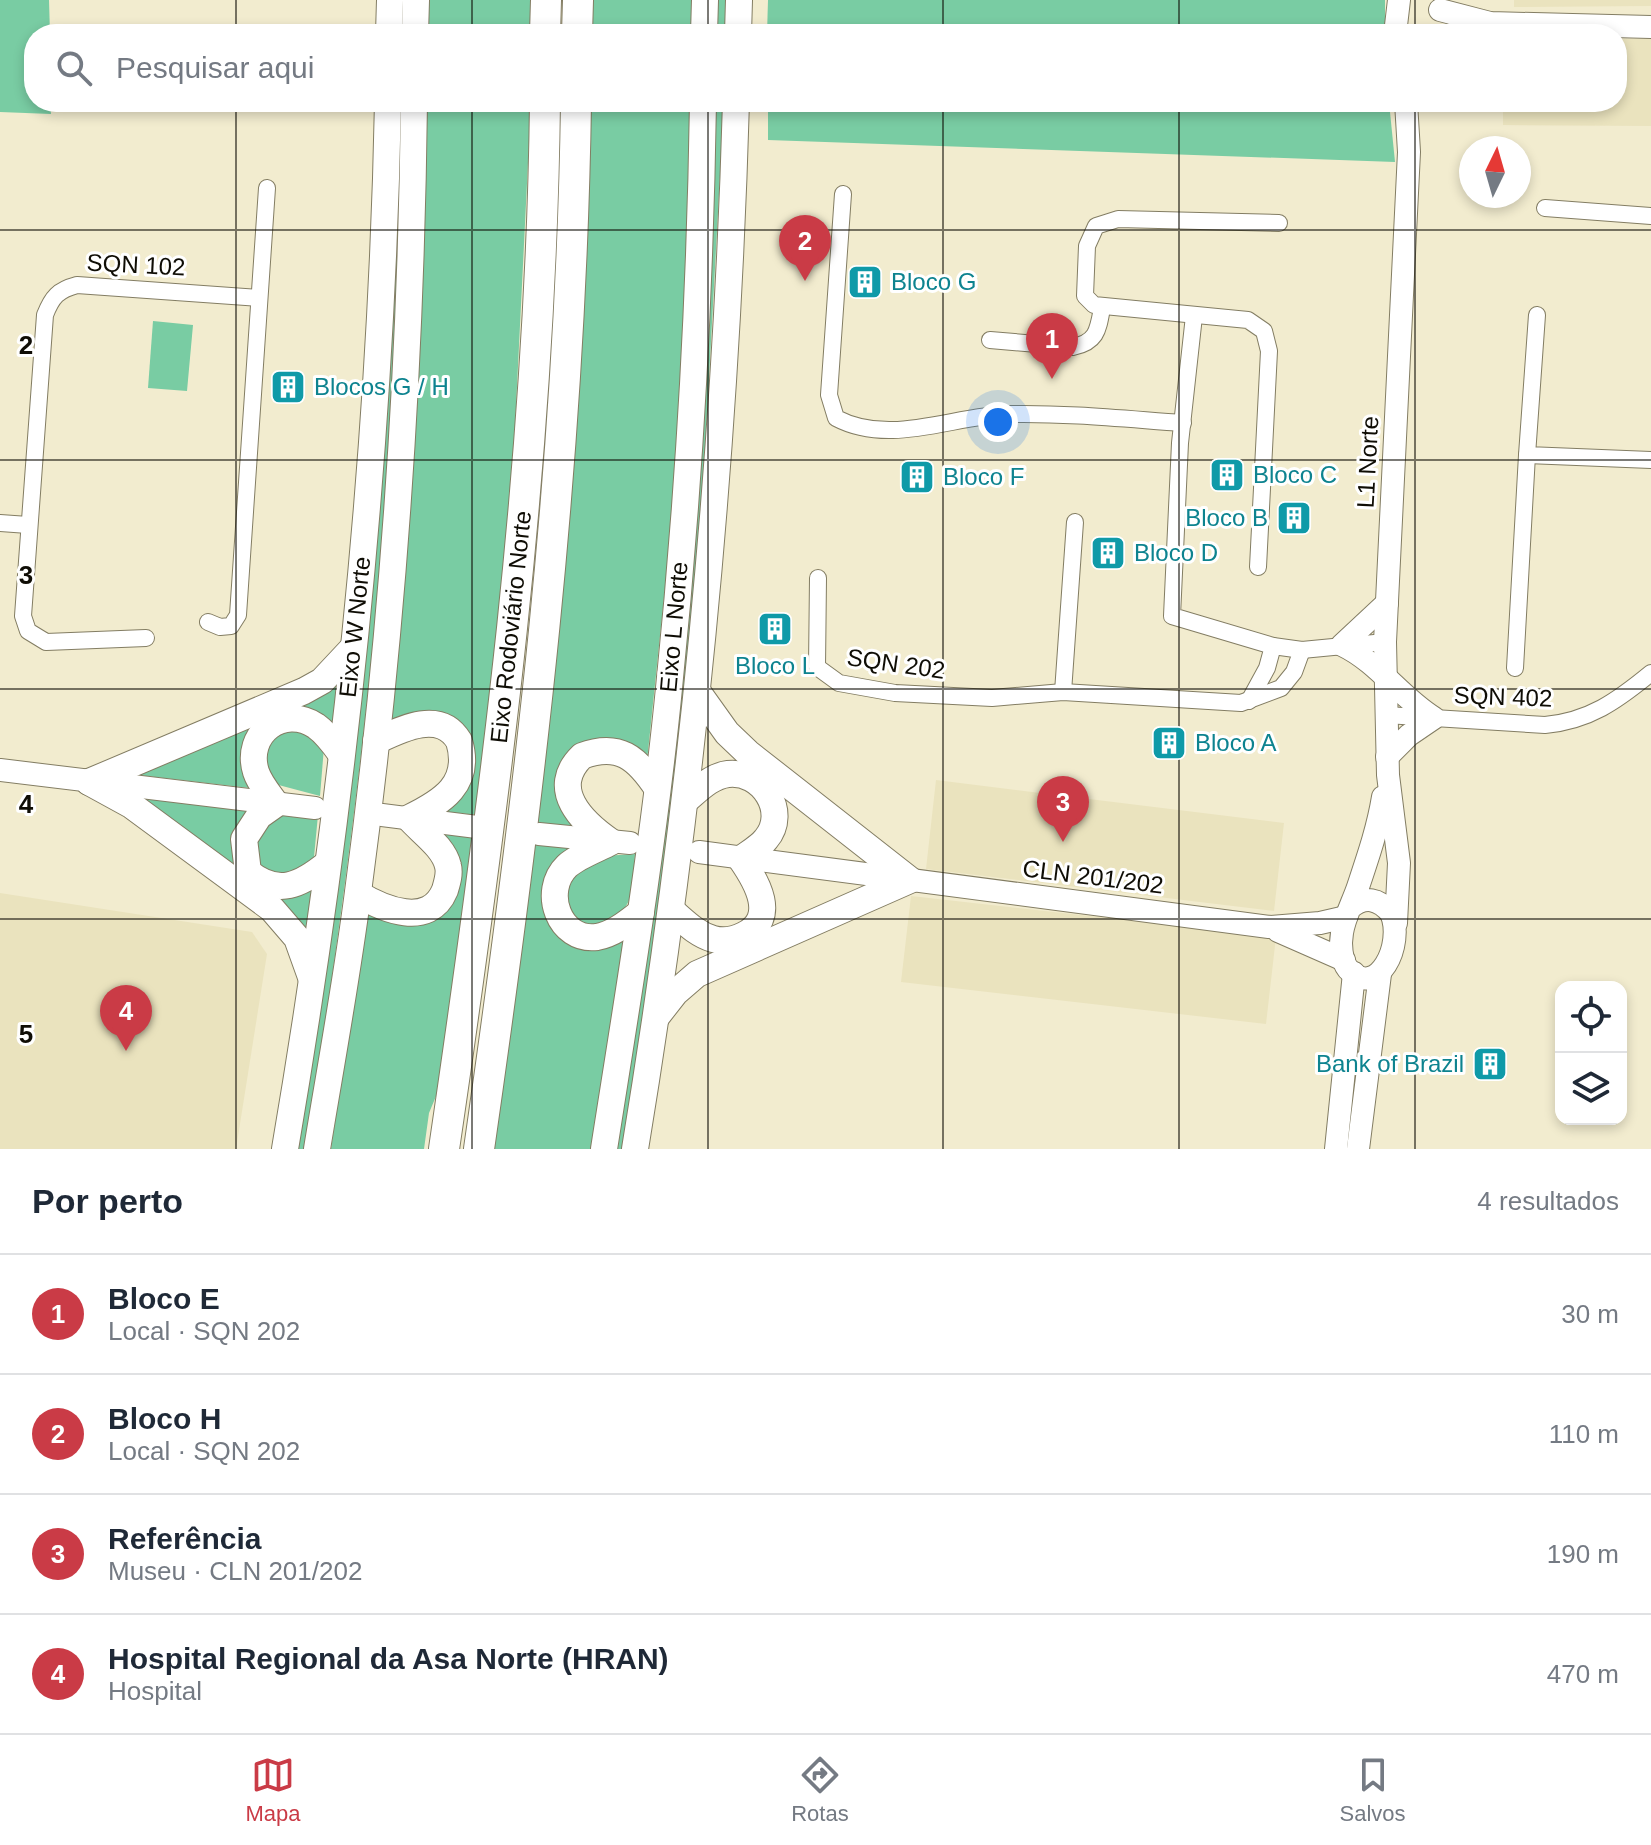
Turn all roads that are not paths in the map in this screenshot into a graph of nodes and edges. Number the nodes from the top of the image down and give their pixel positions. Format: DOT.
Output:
graph roads {
  1 [pos="390,0"];
  2 [pos="416,0"];
  3 [pos="546,0"];
  4 [pos="578,0"];
  5 [pos="705,0"];
  6 [pos="739,0"];
  7 [pos="1399,0"];
  8 [pos="1438,3"];
  9 [pos="1490,23"];
  10 [pos="389,24"];
  11 [pos="415,24"];
  12 [pos="545,24"];
  13 [pos="577,24"];
  14 [pos="704,24"];
  15 [pos="738,24"];
  16 [pos="1396,24"];
  17 [pos="1441,24"];
  18 [pos="1487,24"];
  19 [pos="1530,24"];
  20 [pos="1627,26"];
  21 [pos="1651,27"];
  22 [pos="388,112"];
  23 [pos="414,112"];
  24 [pos="545,112"];
  25 [pos="576,112"];
  26 [pos="703,112"];
  27 [pos="736,112"];
  28 [pos="1407,112"];
  29 [pos="1419,112"];
  30 [pos="1409,152"];
  31 [pos="267,188"];
  32 [pos="843,194"];
  33 [pos="1545,208"];
  34 [pos="1651,216"];
  35 [pos="1279,223"];
  36 [pos="259,298"];
  37 [pos="1102,308"];
  38 [pos="1537,315"];
  39 [pos="1194,316"];
  40 [pos="990,340"];
  41 [pos="1183,423"];
  42 [pos="1527,455"];
  43 [pos="1651,460"];
  44 [pos="1075,522"];
  45 [pos="0,523"];
  46 [pos="28,525"];
  47 [pos="1258,567"];
  48 [pos="818,578"];
  49 [pos="1387,603"];
  50 [pos="208,622"];
  51 [pos="146,638"];
  52 [pos="1385,642"];
  53 [pos="1342,645"];
  54 [pos="1273,646"];
  55 [pos="352,649"];
  56 [pos="1302,650"];
  57 [pos="1515,668"];
  58 [pos="1651,673"];
  59 [pos="1385,679"];
  60 [pos="697,691"];
  61 [pos="1063,692"];
  62 [pos="1249,701"];
  63 [pos="1386,715"];
  64 [pos="1434,718"];
  65 [pos="376,741"];
  66 [pos="341,754"];
  67 [pos="1387,766"];
  68 [pos="0,770"];
  69 [pos="89,782"];
  70 [pos="657,788"];
  71 [pos="686,800"];
  72 [pos="276,804"];
  73 [pos="315,808"];
  74 [pos="382,815"];
  75 [pos="409,818"];
  76 [pos="477,827"];
  77 [pos="539,834"];
  78 [pos="621,843"];
  79 [pos="699,852"];
  80 [pos="741,859"];
  81 [pos="328,863"];
  82 [pos="910,880"];
  83 [pos="358,894"];
  84 [pos="671,910"];
  85 [pos="641,912"];
  86 [pos="1348,913"];
  87 [pos="1396,923"];
  88 [pos="1269,927"];
  89 [pos="1349,966"];
  90 [pos="1380,974"];
  91 [pos="313,985"];
  92 [pos="657,1016"];
  93 [pos="285,1149"];
  94 [pos="317,1149"];
  95 [pos="444,1149"];
  96 [pos="479,1149"];
  97 [pos="604,1149"];
  98 [pos="635,1149"];
  99 [pos="1336,1149"];
  100 [pos="1358,1149"];
  1 -- 10 [label="main road"];
  2 -- 11 [label="main road"];
  3 -- 12 [label="highway"];
  4 -- 13 [label="highway"];
  5 -- 14 [label="main road"];
  6 -- 15 [label="main road"];
  7 -- 16 [label="street"];
  8 -- 9 [label="street"];
  8 -- 17 [label="street"];
  9 -- 18 [label="street"];
  9 -- 19 [label="street"];
  20 -- 21 [label="street"];
  22 -- 55 [label="main road, Eixo W Norte"];
  23 -- 65 [label="main road, Eixo W Norte"];
  24 -- 95 [label="highway, Eixo Rodoviário Norte"];
  25 -- 96 [label="highway, Eixo Rodoviário Norte"];
  26 -- 70 [label="main road, Eixo L Norte"];
  27 -- 60 [label="main road, Eixo L Norte"];
  28 -- 30 [label="street, L1 Norte"];
  29 -- 30 [label="street, L1 Norte"];
  30 -- 49 [label="street, L1 Norte"];
  31 -- 36 [label="street"];
  32 -- 41 [label="street"];
  33 -- 34 [label="street"];
  35 -- 37 [label="street"];
  36 -- 46 [label="street, SQN 102"];
  36 -- 50 [label="street"];
  37 -- 39 [label="street"];
  37 -- 40 [label="street"];
  38 -- 42 [label="street, SQN 402"];
  39 -- 41 [label="street"];
  39 -- 47 [label="street"];
  41 -- 54 [label="street"];
  42 -- 43 [label="street"];
  42 -- 57 [label="street, SQN 402"];
  44 -- 61 [label="street"];
  45 -- 46 [label="street"];
  46 -- 51 [label="street, SQN 102"];
  48 -- 61 [label="street, SQN 202"];
  49 -- 52 [label="street, L1 Norte"];
  49 -- 53 [label="street"];
  52 -- 53 [label="street"];
  52 -- 59 [label="street, L1 Norte"];
  53 -- 56 [label="street"];
  53 -- 59 [label="street"];
  54 -- 56 [label="street"];
  54 -- 62 [label="street"];
  55 -- 66 [label="main road, Eixo W Norte"];
  55 -- 69 [label="main road"];
  56 -- 62 [label="street, SQN 202"];
  58 -- 64 [label="street, SQN 402"];
  59 -- 63 [label="street, L1 Norte"];
  59 -- 64 [label="street"];
  60 -- 71 [label="main road, Eixo L Norte"];
  60 -- 82 [label="main road"];
  61 -- 62 [label="street, SQN 202"];
  63 -- 64 [label="street, SQN 402"];
  63 -- 67 [label="street, L1 Norte"];
  64 -- 67 [label="street"];
  65 -- 75 [label="main road"];
  65 -- 83 [label="main road, Eixo W Norte"];
  66 -- 72 [label="main road"];
  66 -- 81 [label="main road, Eixo W Norte"];
  67 -- 86 [label="street, L1 Norte"];
  67 -- 87 [label="street, L1 Norte"];
  68 -- 69 [label="street"];
  69 -- 72 [label="street"];
  69 -- 91 [label="main road"];
  70 -- 78 [label="main road"];
  70 -- 85 [label="main road, Eixo L Norte"];
  71 -- 80 [label="main road"];
  71 -- 84 [label="main road, Eixo L Norte"];
  72 -- 73 [label="street"];
  72 -- 81 [label="main road"];
  74 -- 75 [label="street"];
  75 -- 76 [label="street"];
  75 -- 83 [label="main road"];
  77 -- 78 [label="street"];
  78 -- 85 [label="main road"];
  79 -- 80 [label="street, CLN 201/202"];
  80 -- 82 [label="street, CLN 201/202"];
  80 -- 84 [label="main road"];
  81 -- 91 [label="main road, Eixo W Norte"];
  82 -- 88 [label="street, CLN 201/202"];
  82 -- 92 [label="main road"];
  83 -- 94 [label="main road, Eixo W Norte"];
  84 -- 92 [label="main road, Eixo L Norte"];
  85 -- 97 [label="main road, Eixo L Norte"];
  86 -- 87 [label="street"];
  86 -- 88 [label="street, CLN 201/202"];
  86 -- 89 [label="street"];
  87 -- 90 [label="street"];
  88 -- 89 [label="street, CLN 201/202"];
  89 -- 90 [label="street"];
  89 -- 99 [label="street"];
  90 -- 100 [label="street"];
  91 -- 93 [label="main road, Eixo W Norte"];
  92 -- 98 [label="main road, Eixo L Norte"];
}
